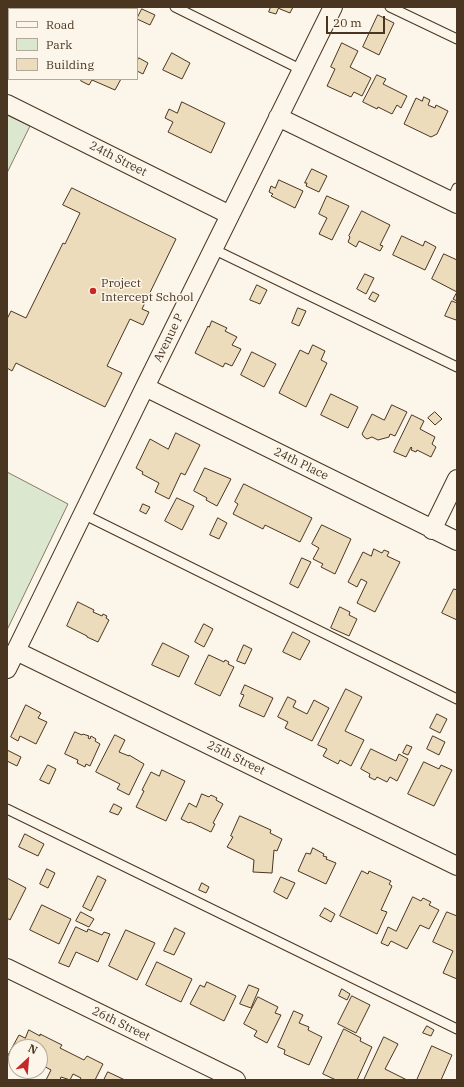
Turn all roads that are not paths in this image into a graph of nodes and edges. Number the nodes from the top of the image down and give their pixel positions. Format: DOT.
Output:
graph roads {
  1 [pos="175,7"];
  2 [pos="333,7"];
  3 [pos="390,7"];
  4 [pos="457,39"];
  5 [pos="302,70"];
  6 [pos="7,104"];
  7 [pos="278,117"];
  8 [pos="455,197"];
  9 [pos="230,215"];
  10 [pos="213,248"];
  11 [pos="457,367"];
  12 [pos="145,387"];
  13 [pos="457,479"];
  14 [pos="83,514"];
  15 [pos="432,530"];
  16 [pos="457,541"];
  17 [pos="16,651"];
  18 [pos="7,669"];
  19 [pos="457,699"];
  20 [pos="7,809"];
  21 [pos="457,866"];
  22 [pos="7,968"];
  23 [pos="457,1029"];
  24 [pos="236,1080"];
  1 -- 5 [label="lane"];
  2 -- 5 [label="street, Avenue P"];
  3 -- 4 [label="lane"];
  5 -- 7 [label="street, Avenue P"];
  6 -- 9 [label="street, 24th Street"];
  7 -- 8 [label="street"];
  7 -- 9 [label="street, Avenue P"];
  9 -- 10 [label="street, Avenue P"];
  10 -- 11 [label="lane"];
  10 -- 12 [label="street, Avenue P"];
  12 -- 14 [label="street, Avenue P"];
  12 -- 15 [label="street, 24th Place"];
  13 -- 15 [label="street"];
  14 -- 17 [label="street, Avenue P"];
  14 -- 19 [label="lane"];
  15 -- 16 [label="street, 24th Place"];
  17 -- 18 [label="street, Avenue P"];
  17 -- 21 [label="street, 25th Street"];
  20 -- 23 [label="lane"];
  22 -- 24 [label="street, 26th Street"];
}
